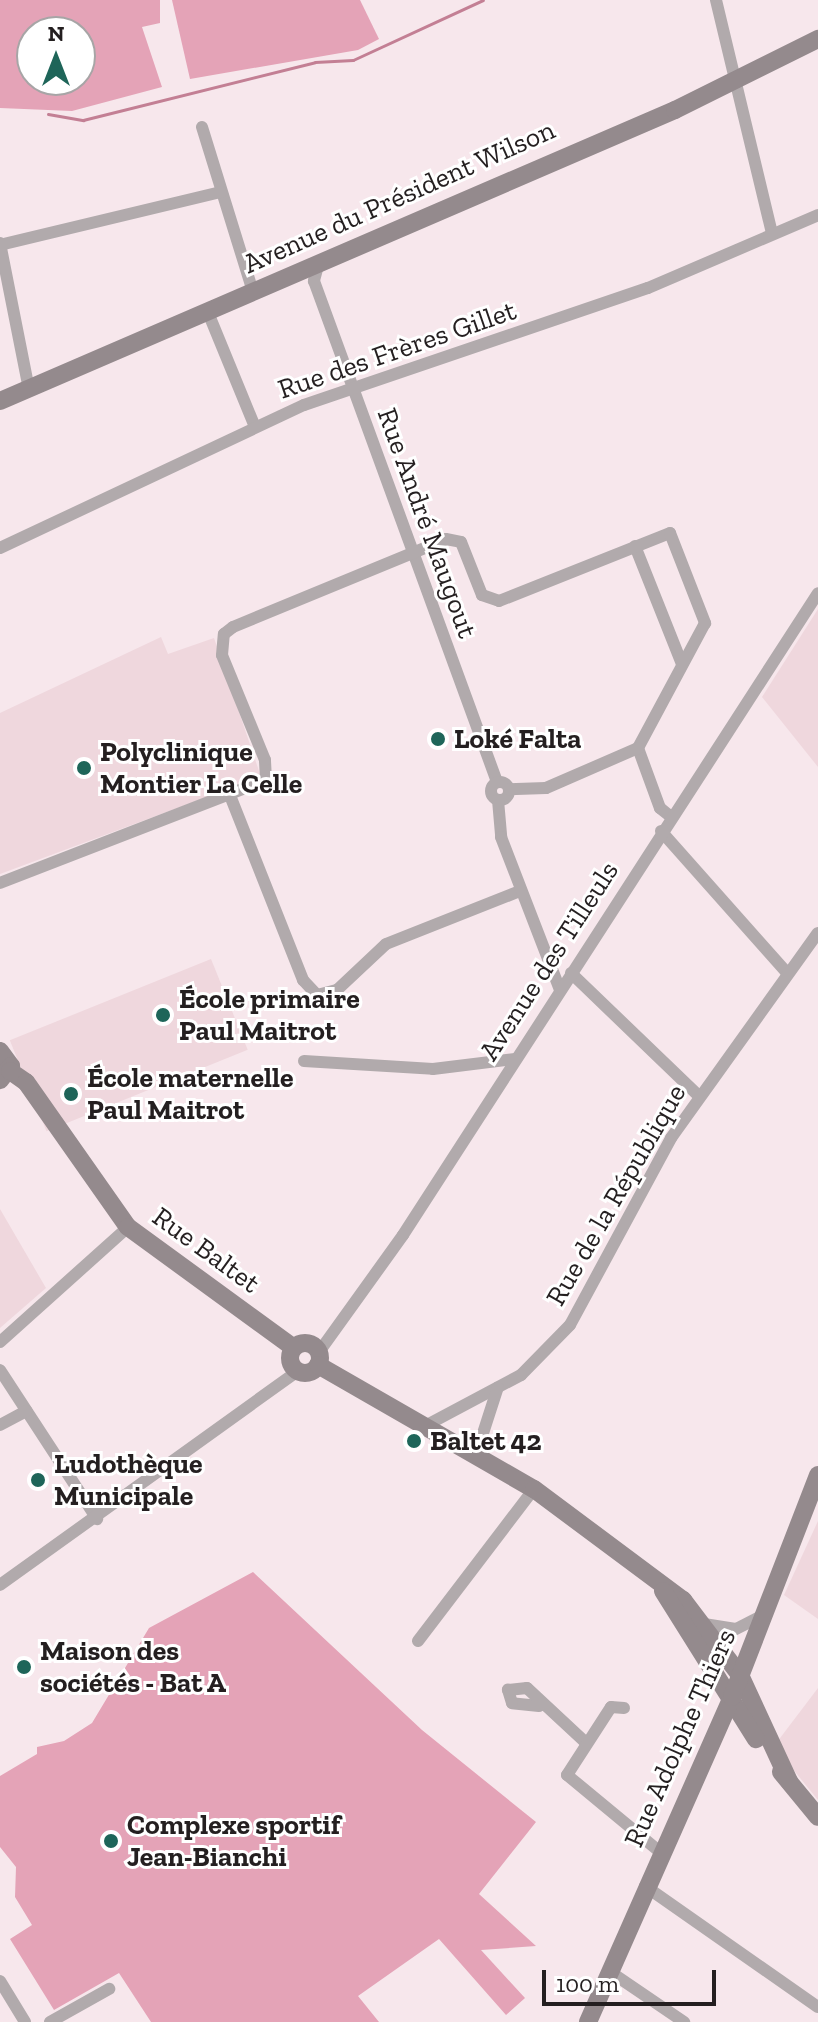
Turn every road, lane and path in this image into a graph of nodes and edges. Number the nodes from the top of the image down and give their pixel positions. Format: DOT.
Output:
graph roads {
  1 [pos="716,0"];
  2 [pos="818,39"];
  3 [pos="735,79"];
  4 [pos="202,127"];
  5 [pos="221,192"];
  6 [pos="818,215"];
  7 [pos="772,233"];
  8 [pos="0,244"];
  9 [pos="316,272"];
  10 [pos="253,292"];
  11 [pos="207,310"];
  12 [pos="353,389"];
  13 [pos="29,390"];
  14 [pos="0,401"];
  15 [pos="255,427"];
  16 [pos="635,546"];
  17 [pos="0,548"];
  18 [pos="410,554"];
  19 [pos="818,593"];
  20 [pos="682,664"];
  21 [pos="638,748"];
  22 [pos="497,782"];
  23 [pos="509,789"];
  24 [pos="231,798"];
  25 [pos="498,800"];
  26 [pos="670,816"];
  27 [pos="661,831"];
  28 [pos="0,883"];
  29 [pos="520,891"];
  30 [pos="818,933"];
  31 [pos="571,973"];
  32 [pos="787,973"];
  33 [pos="560,990"];
  34 [pos="0,1051"];
  35 [pos="515,1059"];
  36 [pos="304,1061"];
  37 [pos="5,1076"];
  38 [pos="699,1096"];
  39 [pos="128,1227"];
  40 [pos="0,1342"];
  41 [pos="294,1348"];
  42 [pos="319,1359"];
  43 [pos="0,1370"];
  44 [pos="295,1376"];
  45 [pos="498,1387"];
  46 [pos="26,1411"];
  47 [pos="0,1425"];
  48 [pos="425,1426"];
  49 [pos="476,1455"];
  50 [pos="818,1475"];
  51 [pos="534,1489"];
  52 [pos="97,1519"];
  53 [pos="655,1579"];
  54 [pos="0,1585"];
  55 [pos="765,1614"];
  56 [pos="704,1624"];
  57 [pos="418,1641"];
  58 [pos="740,1675"];
  59 [pos="732,1697"];
  60 [pos="539,1706"];
  61 [pos="624,1708"];
  62 [pos="584,1741"];
  63 [pos="789,1781"];
  64 [pos="818,1817"];
  65 [pos="660,1852"];
  66 [pos="645,1886"];
  67 [pos="609,1971"];
  68 [pos="0,1981"];
  69 [pos="109,1989"];
  70 [pos="818,2007"];
  71 [pos="25,2022"];
  72 [pos="50,2022"];
  73 [pos="588,2022"];
  74 [pos="684,2022"];
  1 -- 3 [label="street"];
  2 -- 3 [label="street, Avenue du Président Wilson"];
  3 -- 7 [label="street"];
  3 -- 9 [label="street, Avenue du Président Wilson"];
  4 -- 5 [label="street"];
  5 -- 8 [label="street"];
  5 -- 10 [label="street"];
  6 -- 7 [label="street, Rue des Frères Gillet"];
  7 -- 12 [label="street, Rue des Frères Gillet"];
  8 -- 13 [label="street"];
  9 -- 10 [label="street, Avenue du Président Wilson"];
  9 -- 12 [label="street, Rue André Maugout"];
  10 -- 11 [label="street, Avenue du Président Wilson"];
  11 -- 13 [label="street, Avenue du Président Wilson"];
  11 -- 15 [label="street"];
  12 -- 15 [label="street, Rue des Frères Gillet"];
  12 -- 18 [label="street, Rue André Maugout"];
  13 -- 14 [label="street, Avenue du Président Wilson"];
  15 -- 17 [label="street, Rue des Frères Gillet"];
  16 -- 18 [label="street"];
  16 -- 20 [label="street"];
  16 -- 20 [label="street"];
  18 -- 22 [label="street, Rue André Maugout"];
  18 -- 24 [label="street"];
  19 -- 26 [label="street, Avenue des Tilleuls"];
  20 -- 21 [label="street"];
  21 -- 23 [label="street"];
  21 -- 26 [label="street"];
  22 -- 23 [label="street"];
  22 -- 25 [label="street, Rue André Maugout"];
  23 -- 25 [label="street"];
  24 -- 28 [label="street"];
  24 -- 29 [label="street"];
  25 -- 29 [label="street"];
  26 -- 27 [label="street, Avenue des Tilleuls"];
  27 -- 31 [label="street, Avenue des Tilleuls"];
  27 -- 32 [label="street"];
  29 -- 33 [label="street"];
  30 -- 32 [label="street, Rue de la République"];
  31 -- 33 [label="street, Avenue des Tilleuls"];
  31 -- 38 [label="street"];
  32 -- 38 [label="street, Rue de la République"];
  33 -- 35 [label="street, Avenue des Tilleuls"];
  34 -- 37 [label="street, Rue Baltet"];
  35 -- 36 [label="street"];
  35 -- 42 [label="street, Avenue des Tilleuls"];
  37 -- 39 [label="street, Rue Baltet"];
  38 -- 45 [label="street, Rue de la République"];
  39 -- 40 [label="street"];
  39 -- 41 [label="street, Rue Baltet"];
  41 -- 42 [label="street"];
  41 -- 44 [label="street"];
  42 -- 44 [label="street"];
  42 -- 48 [label="street"];
  43 -- 46 [label="street"];
  44 -- 52 [label="street"];
  45 -- 48 [label="street, Rue de la République"];
  45 -- 49 [label="street"];
  46 -- 47 [label="street"];
  46 -- 52 [label="street"];
  48 -- 49 [label="street"];
  49 -- 51 [label="street"];
  50 -- 55 [label="street, Rue Adolphe Thiers"];
  51 -- 53 [label="street"];
  51 -- 57 [label="street"];
  52 -- 54 [label="street"];
  53 -- 56 [label="street"];
  53 -- 59 [label="street"];
  55 -- 56 [label="street"];
  55 -- 58 [label="street, Rue Adolphe Thiers"];
  56 -- 58 [label="street"];
  58 -- 59 [label="street, Rue Adolphe Thiers"];
  58 -- 63 [label="street"];
  59 -- 63 [label="street"];
  59 -- 65 [label="street, Rue Adolphe Thiers"];
  60 -- 62 [label="street"];
  61 -- 62 [label="street"];
  62 -- 65 [label="street"];
  63 -- 64 [label="street"];
  65 -- 66 [label="street, Rue Adolphe Thiers"];
  66 -- 67 [label="street, Rue Adolphe Thiers"];
  66 -- 70 [label="street"];
  67 -- 73 [label="street, Rue Adolphe Thiers"];
  67 -- 74 [label="street"];
  68 -- 71 [label="street"];
  69 -- 72 [label="street"];
}
